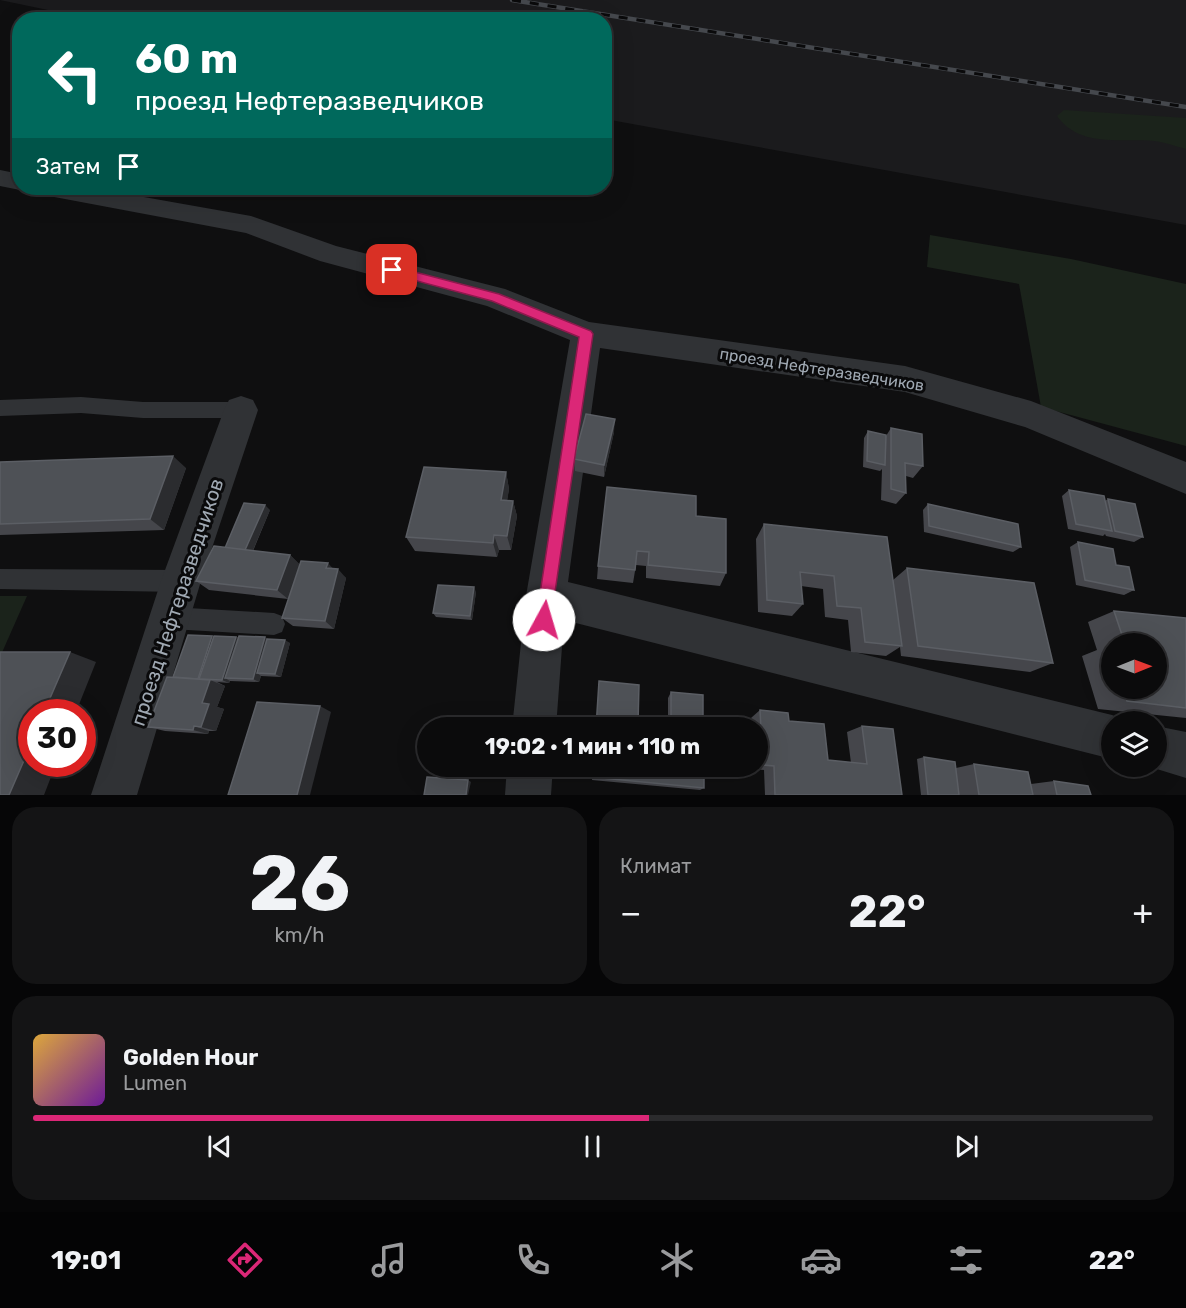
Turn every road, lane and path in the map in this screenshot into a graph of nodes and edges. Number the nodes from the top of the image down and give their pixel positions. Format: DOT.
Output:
graph roads {
  1 [pos="87,195"];
  2 [pos="586,334"];
  3 [pos="0,408"];
  4 [pos="241,410"];
  5 [pos="1186,478"];
  6 [pos="0,579"];
  7 [pos="181,581"];
  8 [pos="546,596"];
  9 [pos="171,618"];
  10 [pos="274,624"];
  11 [pos="535,717"];
  12 [pos="1101,734"];
  13 [pos="1167,751"];
  14 [pos="1186,755"];
  15 [pos="529,777"];
  16 [pos="114,795"];
  17 [pos="528,795"];
  1 -- 2 [label="street, проезд Нефтеразведчиков"];
  2 -- 5 [label="street, проезд Нефтеразведчиков"];
  2 -- 8 [label="street"];
  3 -- 4 [label="lane"];
  4 -- 7 [label="street, проезд Нефтеразведчиков"];
  6 -- 7 [label="lane"];
  7 -- 9 [label="street, проезд Нефтеразведчиков"];
  8 -- 11 [label="street"];
  8 -- 12 [label="street"];
  9 -- 10 [label="lane"];
  9 -- 16 [label="street, проезд Нефтеразведчиков"];
  13 -- 14 [label="street"];
  15 -- 17 [label="street"];
}
